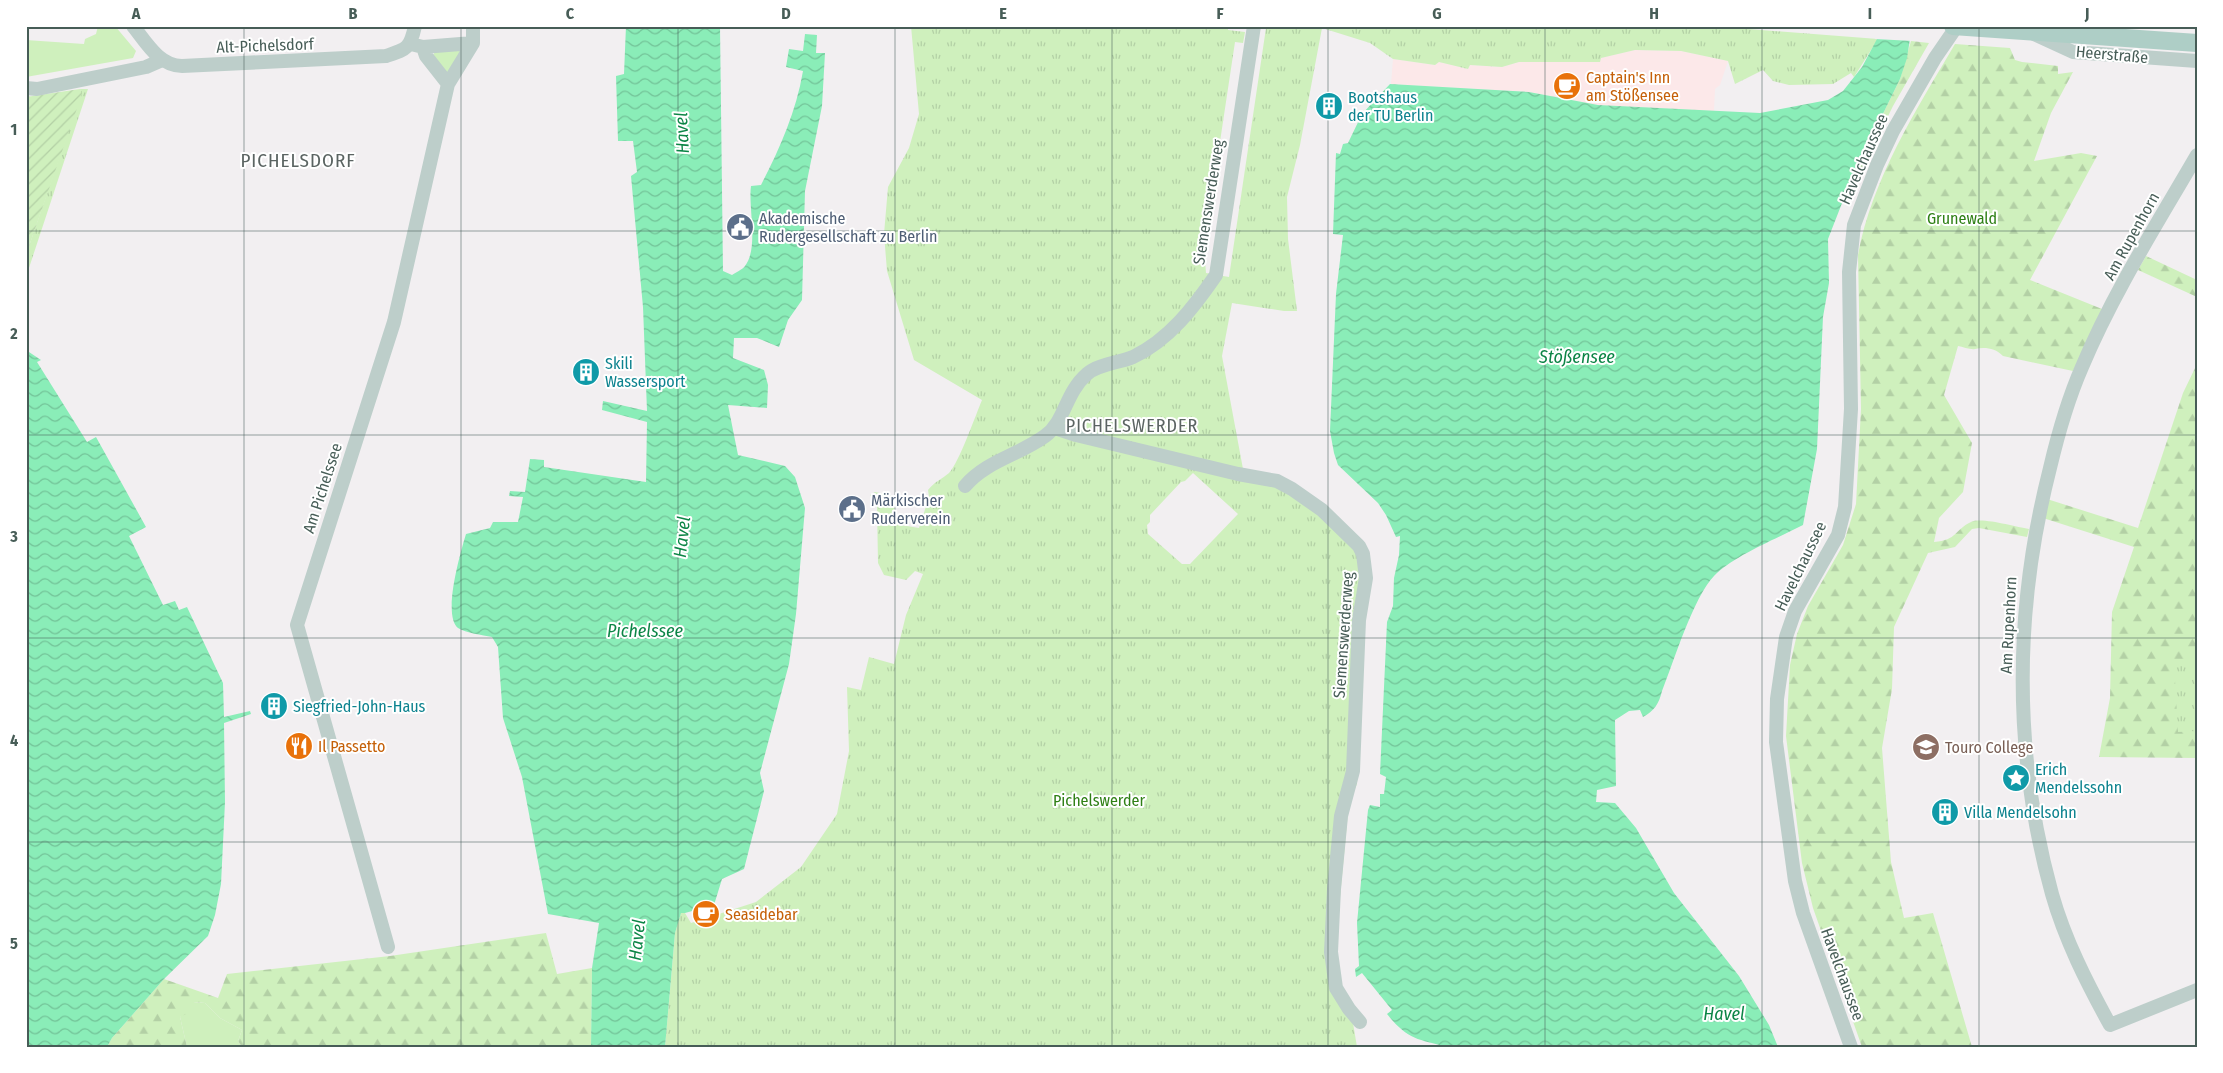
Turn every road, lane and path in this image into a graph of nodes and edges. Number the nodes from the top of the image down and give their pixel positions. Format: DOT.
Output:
graph roads {
  1 [pos="133,26"];
  2 [pos="415,26"];
  3 [pos="474,26"];
  4 [pos="1254,26"];
  5 [pos="1953,26"];
  6 [pos="1957,26"];
  7 [pos="2077,31"];
  8 [pos="2031,32"];
  9 [pos="473,43"];
  10 [pos="2197,43"];
  11 [pos="417,45"];
  12 [pos="162,60"];
  13 [pos="2197,61"];
  14 [pos="448,84"];
  15 [pos="26,88"];
  16 [pos="2197,155"];
  17 [pos="1055,428"];
  18 [pos="965,486"];
  19 [pos="388,947"];
  20 [pos="2197,990"];
  21 [pos="1360,1022"];
  22 [pos="1851,1047"];
  1 -- 12 [label="street"];
  2 -- 11 [label="street"];
  3 -- 9 [label="street"];
  4 -- 17 [label="street, Siemenswerderweg"];
  5 -- 8 [label="main road, Heerstraße"];
  6 -- 22 [label="street, Havelchaussee"];
  7 -- 8 [label="main road, Heerstraße"];
  7 -- 10 [label="main road, Heerstraße"];
  8 -- 13 [label="street, Heerstraße"];
  9 -- 11 [label="street, Alt-Pichelsdorf"];
  9 -- 14 [label="street, Am Pichelssee"];
  11 -- 12 [label="street, Alt-Pichelsdorf"];
  11 -- 14 [label="street"];
  12 -- 15 [label="street"];
  14 -- 19 [label="street, Am Pichelssee"];
  16 -- 20 [label="street, Am Rupenhorn"];
  17 -- 18 [label="street"];
  17 -- 21 [label="street, Siemenswerderweg"];
}
